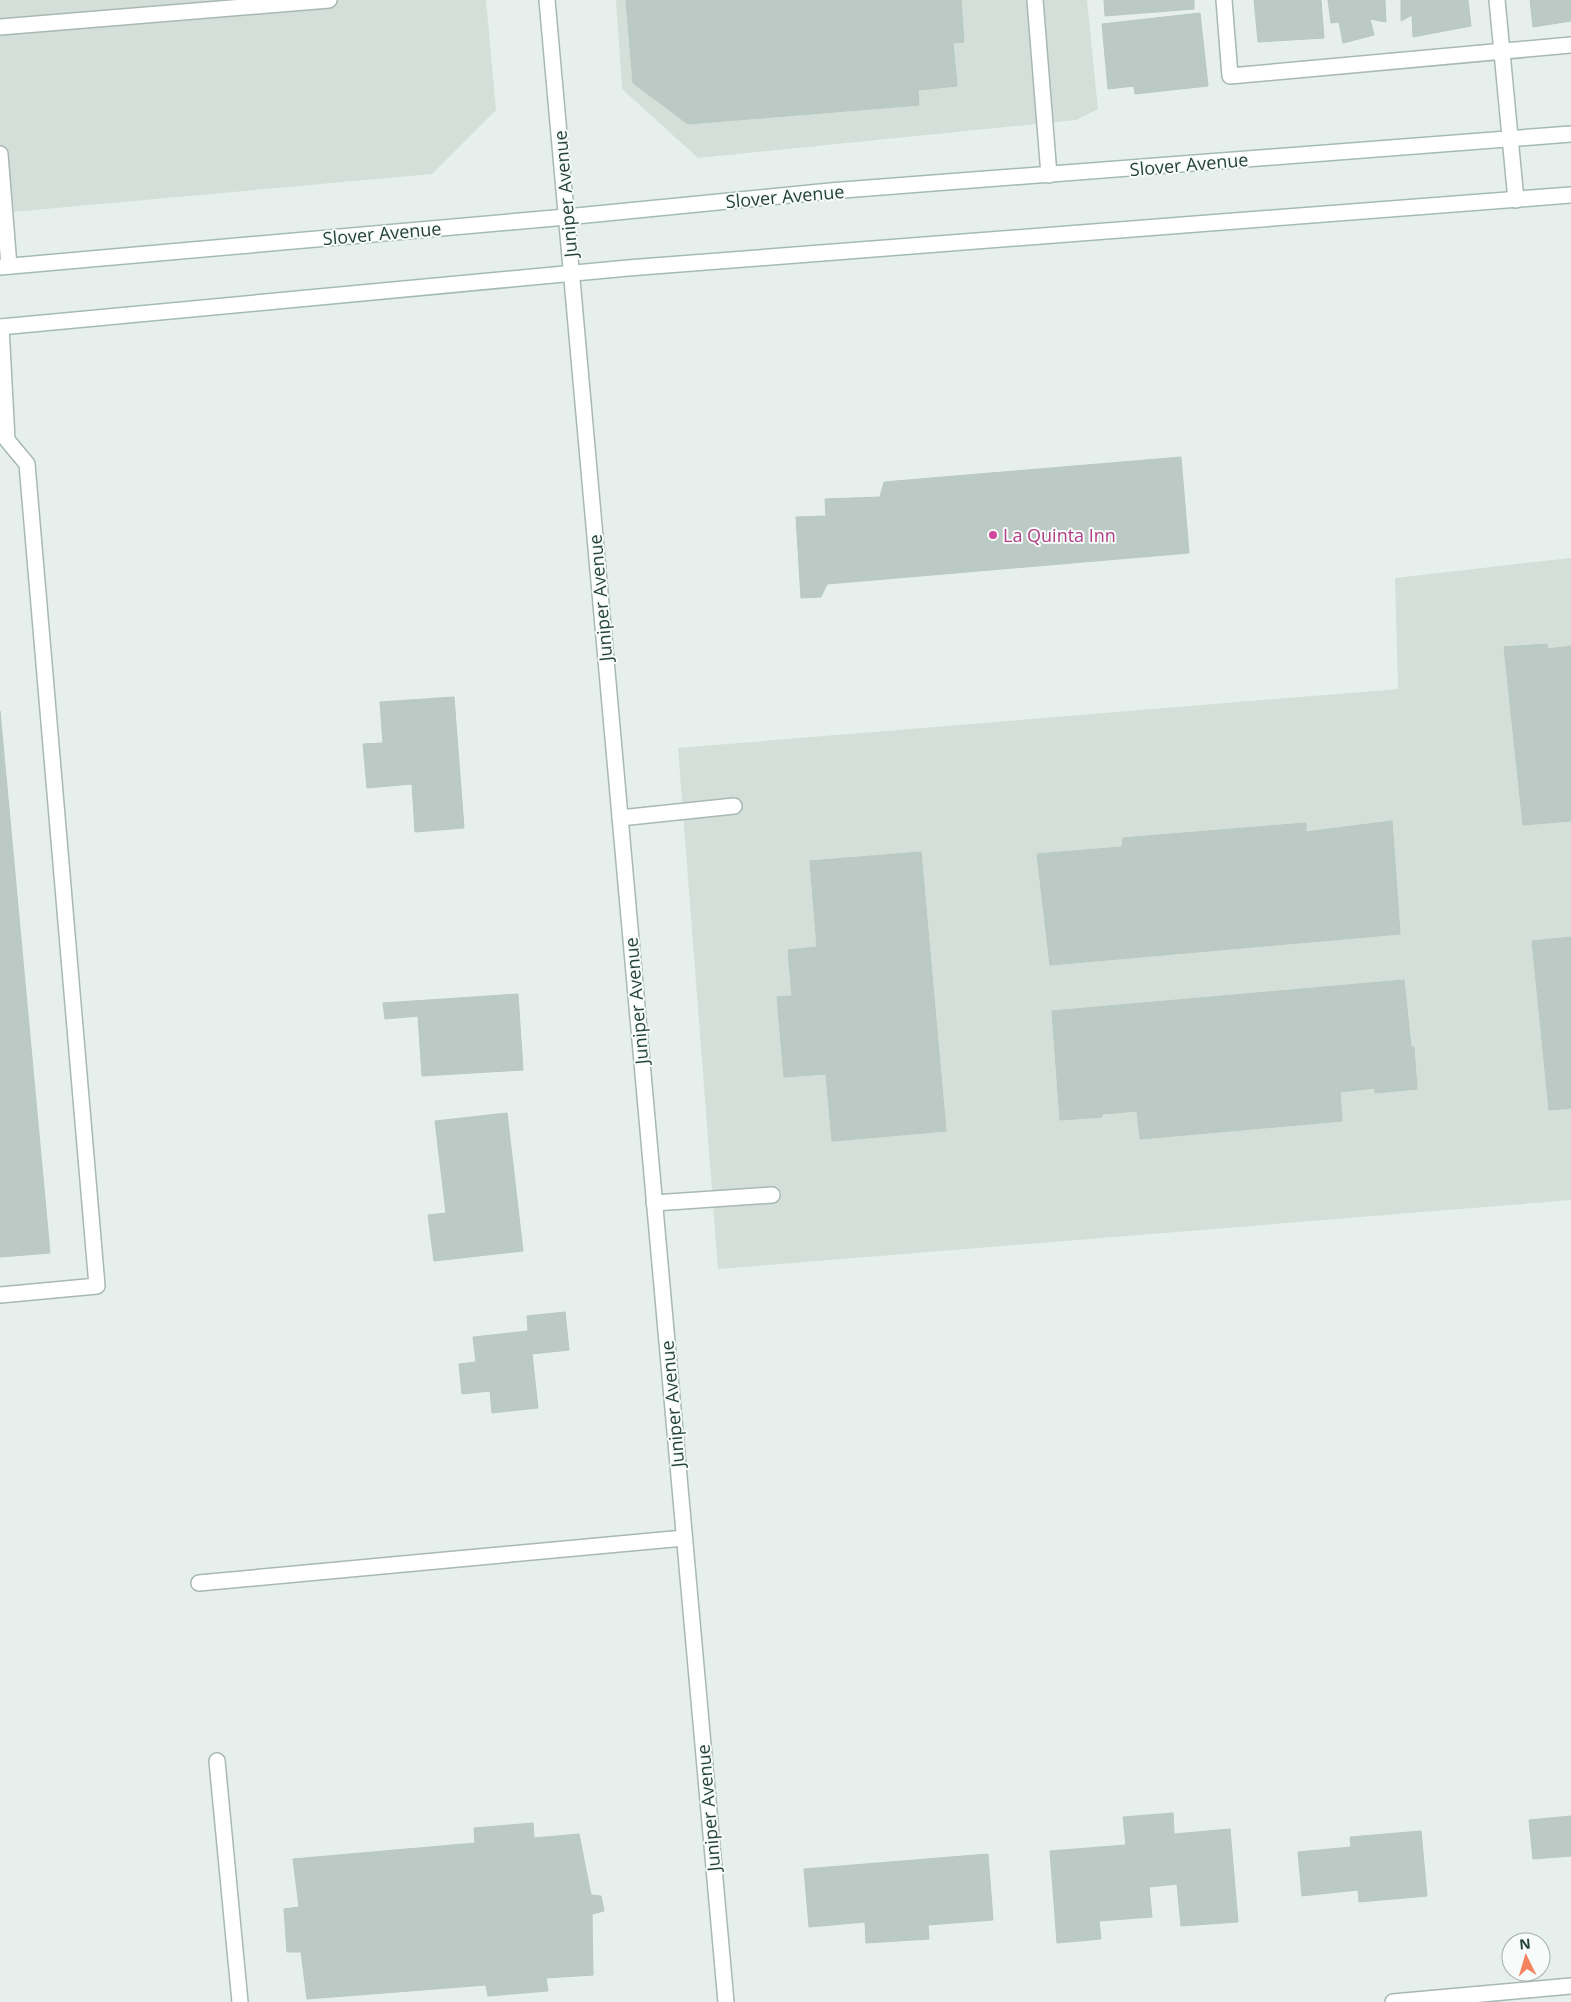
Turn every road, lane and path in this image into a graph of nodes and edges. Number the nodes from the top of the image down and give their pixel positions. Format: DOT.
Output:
graph roads {
  1 [pos="329,0"];
  2 [pos="547,0"];
  3 [pos="1035,0"];
  4 [pos="1224,0"];
  5 [pos="1497,0"];
  6 [pos="298,1"];
  7 [pos="0,27"];
  8 [pos="1571,44"];
  9 [pos="1502,51"];
  10 [pos="1571,134"];
  11 [pos="1510,138"];
  12 [pos="0,154"];
  13 [pos="1050,175"];
  14 [pos="1571,195"];
  15 [pos="1516,200"];
  16 [pos="566,217"];
  17 [pos="5,267"];
  18 [pos="572,273"];
  19 [pos="0,327"];
  20 [pos="734,806"];
  21 [pos="620,818"];
  22 [pos="772,1195"];
  23 [pos="654,1203"];
  24 [pos="0,1295"];
  25 [pos="684,1538"];
  26 [pos="198,1583"];
  27 [pos="217,1762"];
  28 [pos="1571,1986"];
  29 [pos="240,2002"];
  30 [pos="726,2002"];
  31 [pos="1394,2002"];
  1 -- 6 [label="main road"];
  2 -- 16 [label="main road, Juniper Avenue"];
  3 -- 13 [label="main road"];
  4 -- 9 [label="main road"];
  5 -- 9 [label="main road"];
  6 -- 7 [label="main road"];
  8 -- 9 [label="main road"];
  9 -- 11 [label="main road"];
  10 -- 11 [label="main road, Slover Avenue"];
  11 -- 13 [label="main road, Slover Avenue"];
  11 -- 15 [label="main road"];
  12 -- 17 [label="main road"];
  13 -- 16 [label="main road, Slover Avenue"];
  14 -- 15 [label="main road"];
  15 -- 18 [label="main road"];
  16 -- 17 [label="main road, Slover Avenue"];
  16 -- 18 [label="main road, Juniper Avenue"];
  18 -- 19 [label="main road"];
  18 -- 21 [label="main road, Juniper Avenue"];
  19 -- 24 [label="main road"];
  20 -- 21 [label="main road"];
  21 -- 23 [label="main road, Juniper Avenue"];
  22 -- 23 [label="main road"];
  23 -- 25 [label="main road, Juniper Avenue"];
  25 -- 26 [label="main road"];
  25 -- 30 [label="main road, Juniper Avenue"];
  27 -- 29 [label="main road"];
  28 -- 31 [label="main road"];
}
